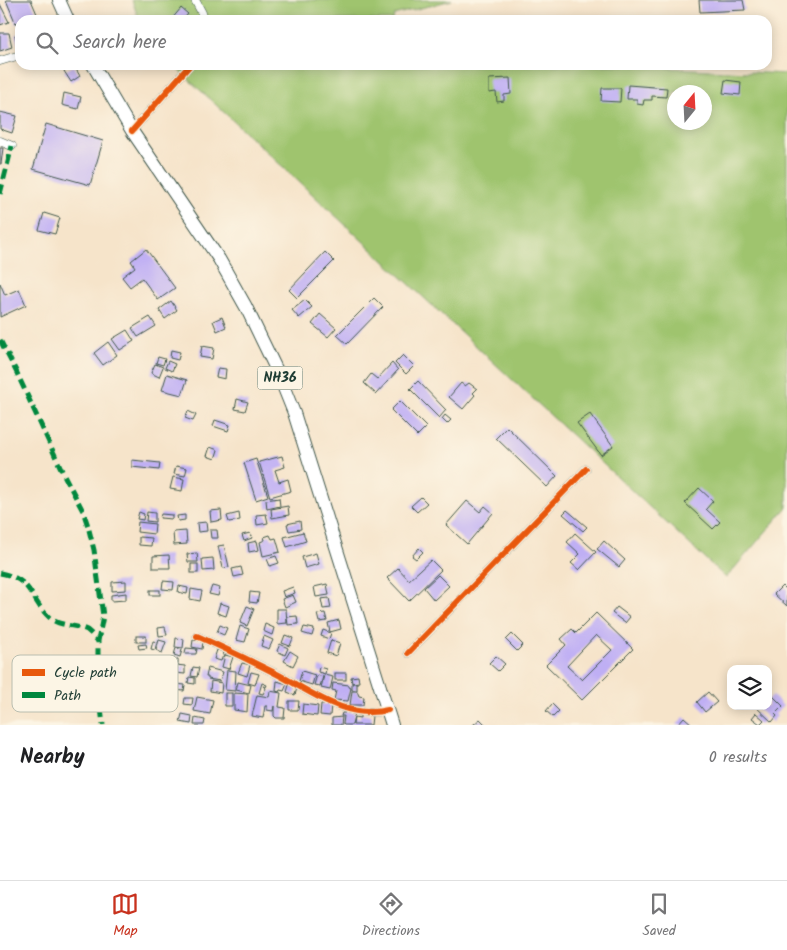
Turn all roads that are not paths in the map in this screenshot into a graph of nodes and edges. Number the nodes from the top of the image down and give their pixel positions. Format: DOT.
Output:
graph roads {
  1 [pos="59,0"];
  2 [pos="195,0"];
  3 [pos="66,15"];
  4 [pos="202,15"];
  5 [pos="15,57"];
  6 [pos="0,62"];
  7 [pos="96,70"];
  8 [pos="186,70"];
  9 [pos="132,130"];
  10 [pos="0,141"];
  11 [pos="12,146"];
  12 [pos="586,469"];
  13 [pos="197,636"];
  14 [pos="408,653"];
  15 [pos="388,710"];
  16 [pos="392,725"];
  1 -- 3 [label="highway"];
  2 -- 4 [label="street"];
  5 -- 6 [label="street"];
  7 -- 9 [label="highway, NH36"];
  8 -- 9 [label="street"];
  9 -- 15 [label="highway, NH36"];
  10 -- 11 [label="street"];
  12 -- 14 [label="street"];
  13 -- 15 [label="street"];
  15 -- 16 [label="highway, NH36"];
}
